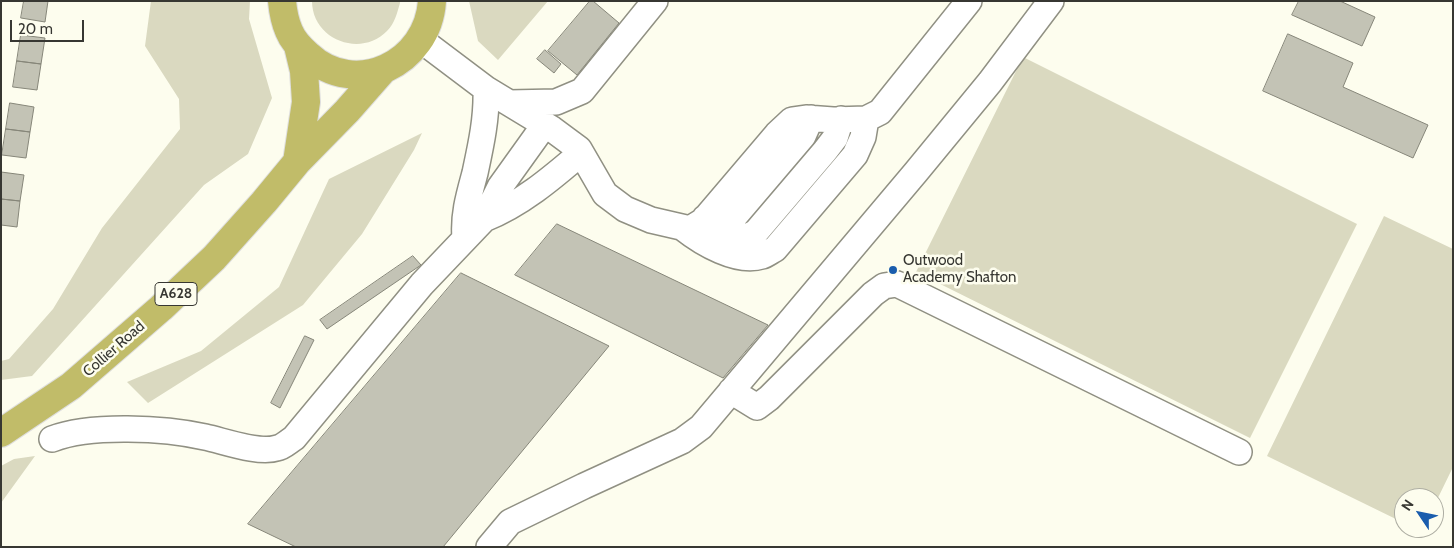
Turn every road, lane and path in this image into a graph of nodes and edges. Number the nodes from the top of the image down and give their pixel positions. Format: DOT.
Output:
graph roads {
  1 [pos="282,1"];
  2 [pos="432,1"];
  3 [pos="654,1"];
  4 [pos="969,1"];
  5 [pos="1051,1"];
  6 [pos="421,40"];
  7 [pos="298,46"];
  8 [pos="383,70"];
  9 [pos="486,89"];
  10 [pos="513,105"];
  11 [pos="840,119"];
  12 [pos="563,138"];
  13 [pos="519,160"];
  14 [pos="297,162"];
  15 [pos="484,219"];
  16 [pos="696,224"];
  17 [pos="465,238"];
  18 [pos="731,391"];
  19 [pos="1,433"];
  20 [pos="52,439"];
  21 [pos="1239,452"];
  22 [pos="489,547"];
  1 -- 7 [label="highway, A628"];
  2 -- 6 [label="highway, A628"];
  3 -- 10 [label="street"];
  4 -- 11 [label="street"];
  5 -- 18 [label="street"];
  6 -- 8 [label="highway, A628"];
  6 -- 9 [label="street"];
  7 -- 8 [label="highway, A628"];
  7 -- 14 [label="highway, A628"];
  8 -- 14 [label="highway, Collier Road / A628"];
  9 -- 10 [label="street"];
  9 -- 17 [label="street"];
  10 -- 12 [label="street"];
  10 -- 13 [label="street"];
  11 -- 16 [label="street"];
  11 -- 16 [label="street"];
  11 -- 16 [label="street"];
  12 -- 13 [label="street"];
  12 -- 15 [label="street"];
  12 -- 15 [label="street"];
  12 -- 16 [label="street"];
  13 -- 15 [label="street"];
  14 -- 19 [label="highway, Collier Road / A628"];
  15 -- 17 [label="street"];
  17 -- 20 [label="street"];
  18 -- 21 [label="street"];
  18 -- 22 [label="street"];
}
